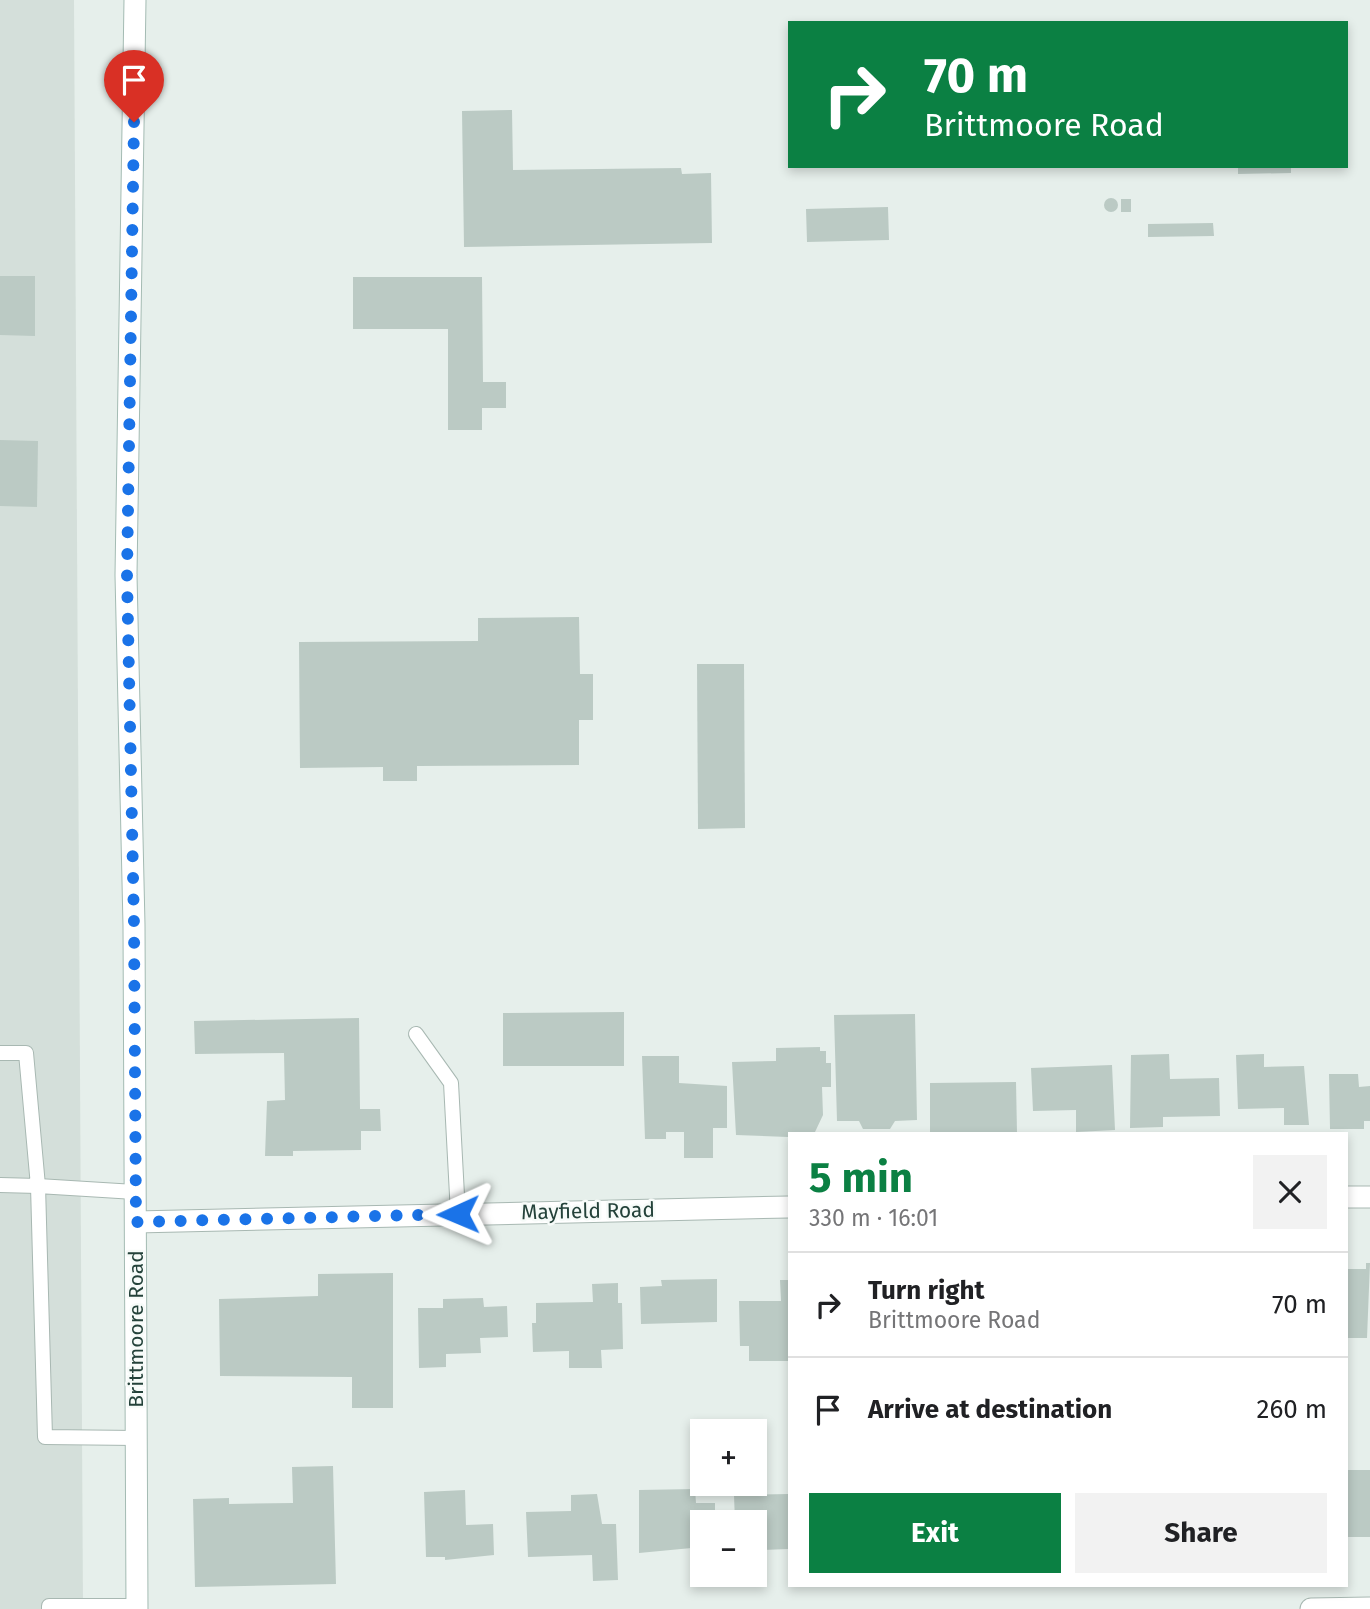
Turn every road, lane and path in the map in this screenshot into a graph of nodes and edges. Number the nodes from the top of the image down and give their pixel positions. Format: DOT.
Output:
graph roads {
  1 [pos="135,0"];
  2 [pos="416,1034"];
  3 [pos="0,1054"];
  4 [pos="0,1185"];
  5 [pos="38,1186"];
  6 [pos="135,1192"];
  7 [pos="1348,1197"];
  8 [pos="1370,1197"];
  9 [pos="788,1207"];
  10 [pos="458,1214"];
  11 [pos="136,1222"];
  12 [pos="136,1437"];
  13 [pos="137,1607"];
  14 [pos="1370,1608"];
  15 [pos="49,1609"];
  16 [pos="1311,1609"];
  1 -- 6 [label="main road, Brittmoore Road"];
  2 -- 10 [label="lane"];
  3 -- 5 [label="lane"];
  4 -- 5 [label="lane"];
  5 -- 6 [label="lane"];
  5 -- 12 [label="lane"];
  6 -- 11 [label="main road, Brittmoore Road"];
  7 -- 8 [label="main road"];
  9 -- 10 [label="main road, Mayfield Road"];
  10 -- 11 [label="main road, Mayfield Road"];
  11 -- 12 [label="main road, Brittmoore Road"];
  12 -- 13 [label="main road, Brittmoore Road"];
  13 -- 15 [label="lane"];
  14 -- 16 [label="main road"];
}
